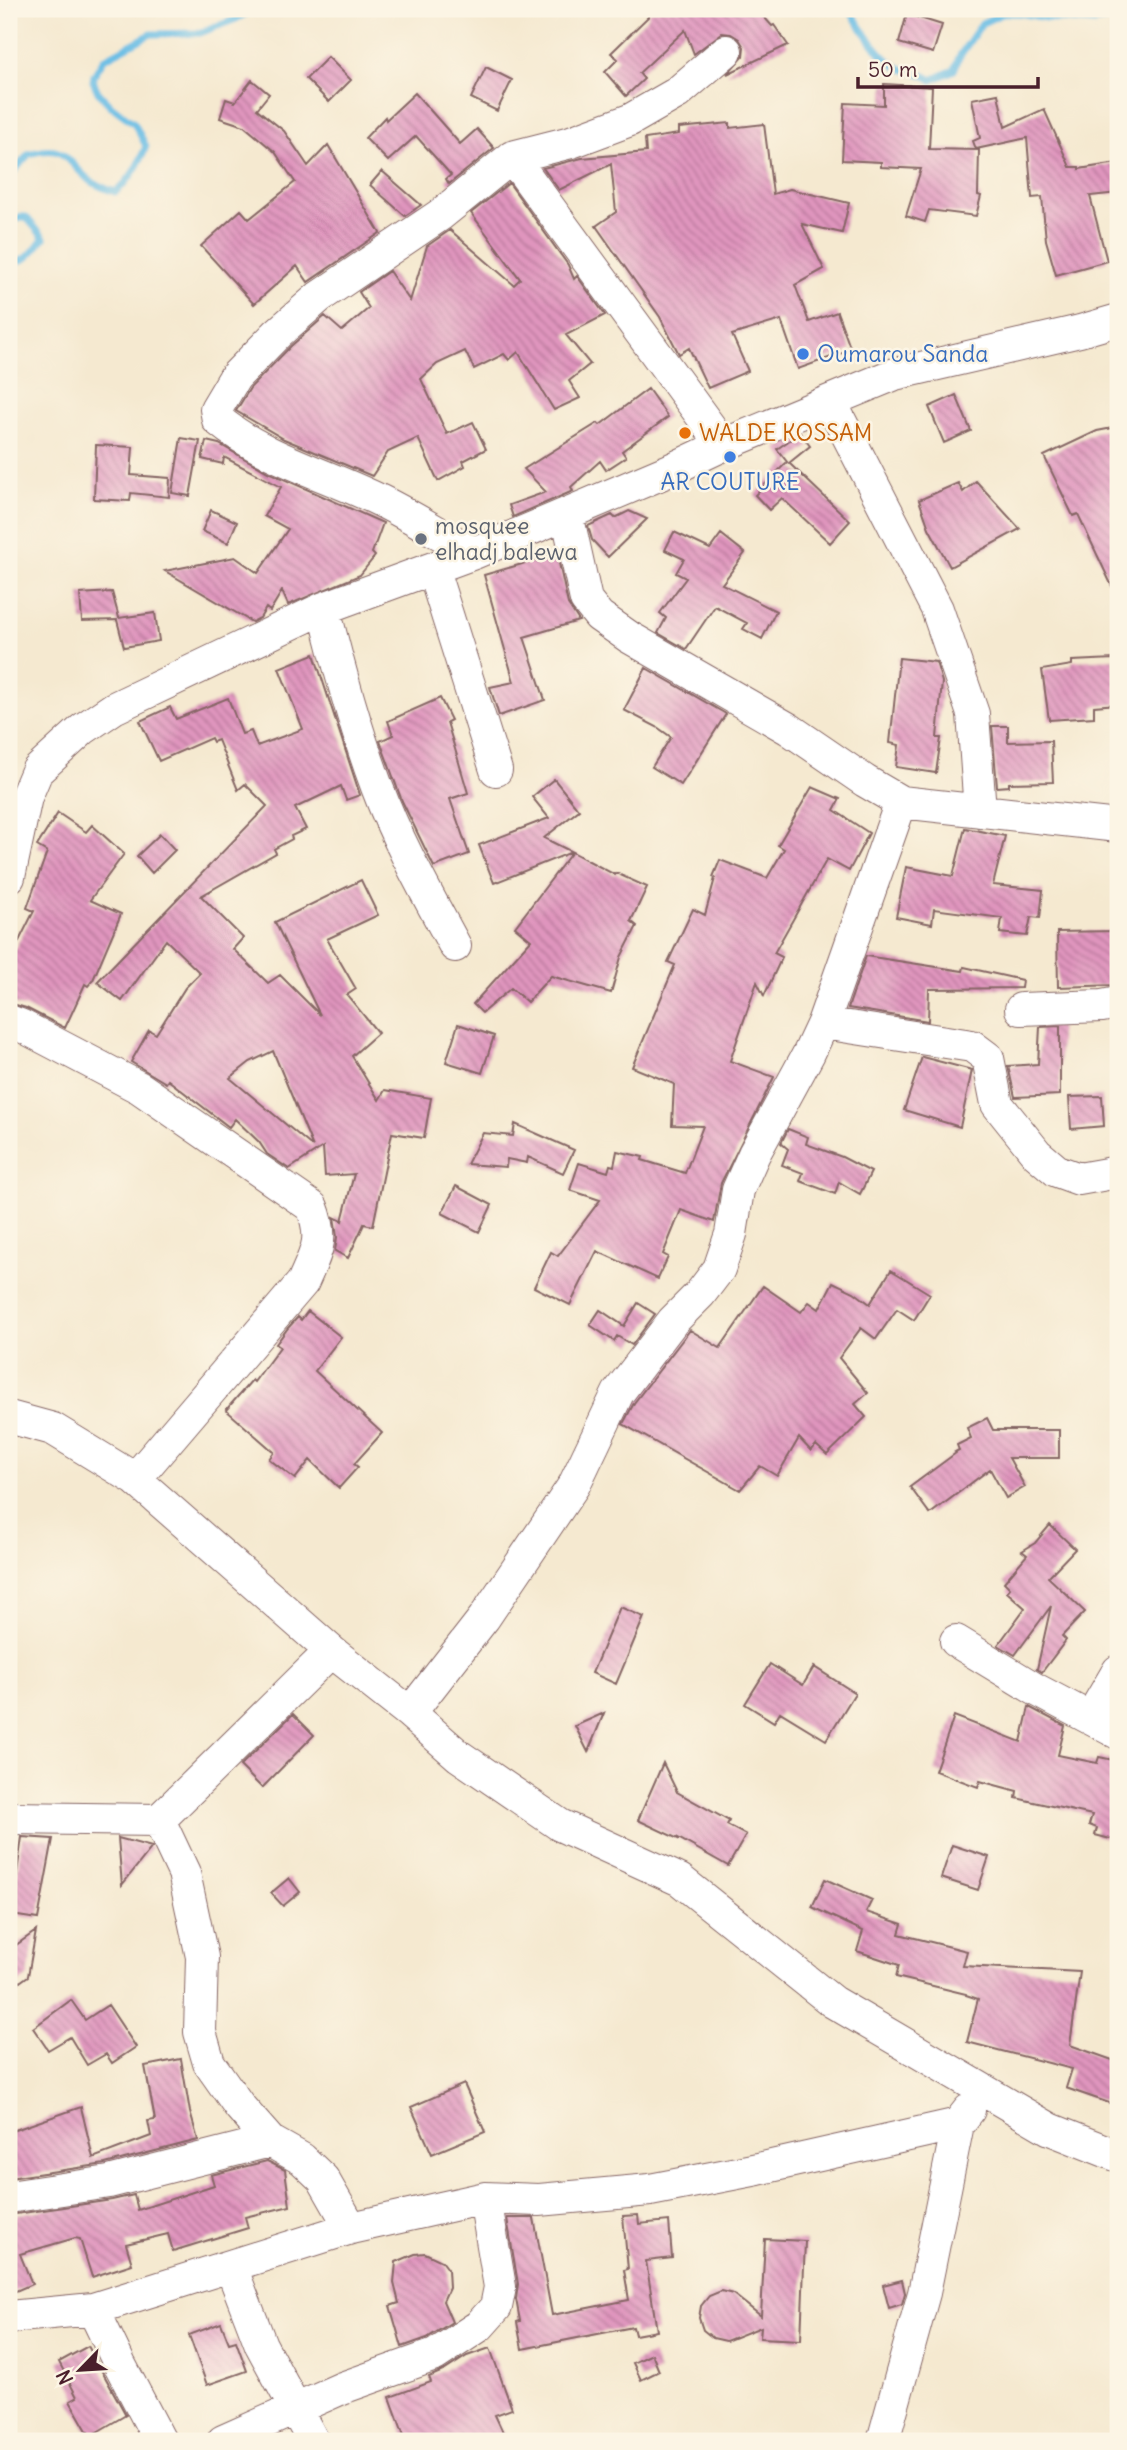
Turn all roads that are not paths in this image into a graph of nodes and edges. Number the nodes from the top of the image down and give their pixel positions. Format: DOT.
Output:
graph roads {
  1 [pos="726,51"];
  2 [pos="512,157"];
  3 [pos="1118,320"];
  4 [pos="830,401"];
  5 [pos="723,445"];
  6 [pos="567,514"];
  7 [pos="474,553"];
  8 [pos="433,570"];
  9 [pos="324,608"];
  10 [pos="496,770"];
  11 [pos="17,794"];
  12 [pos="901,802"];
  13 [pos="980,811"];
  14 [pos="1118,826"];
  15 [pos="9,877"];
  16 [pos="455,946"];
  17 [pos="1118,1003"];
  18 [pos="1021,1009"];
  19 [pos="9,1021"];
  20 [pos="823,1023"];
  21 [pos="1118,1172"];
  22 [pos="9,1417"];
  23 [pos="135,1479"];
  24 [pos="956,1641"];
  25 [pos="331,1651"];
  26 [pos="1118,1671"];
  27 [pos="410,1713"];
  28 [pos="1091,1717"];
  29 [pos="1118,1733"];
  30 [pos="9,1818"];
  31 [pos="159,1820"];
  32 [pos="985,2089"];
  33 [pos="958,2124"];
  34 [pos="270,2141"];
  35 [pos="1118,2156"];
  36 [pos="9,2197"];
  37 [pos="485,2198"];
  38 [pos="351,2228"];
  39 [pos="231,2267"];
  40 [pos="93,2309"];
  41 [pos="9,2317"];
  42 [pos="293,2408"];
  43 [pos="160,2441"];
  44 [pos="223,2441"];
  45 [pos="313,2441"];
  46 [pos="883,2441"];
  1 -- 2 [label="street"];
  2 -- 5 [label="street"];
  2 -- 7 [label="street"];
  3 -- 4 [label="street"];
  4 -- 5 [label="street"];
  4 -- 13 [label="street"];
  5 -- 6 [label="street"];
  6 -- 7 [label="street"];
  6 -- 12 [label="street"];
  7 -- 8 [label="street"];
  8 -- 9 [label="street"];
  8 -- 10 [label="street"];
  9 -- 11 [label="street"];
  9 -- 16 [label="street"];
  11 -- 15 [label="street"];
  12 -- 13 [label="street"];
  12 -- 20 [label="street"];
  13 -- 14 [label="street"];
  17 -- 18 [label="street"];
  19 -- 23 [label="street"];
  20 -- 21 [label="street"];
  20 -- 27 [label="street"];
  22 -- 23 [label="street"];
  23 -- 25 [label="street"];
  24 -- 28 [label="street"];
  25 -- 27 [label="street"];
  25 -- 31 [label="street"];
  26 -- 28 [label="street"];
  27 -- 32 [label="street"];
  28 -- 29 [label="street"];
  30 -- 31 [label="street"];
  31 -- 34 [label="street"];
  32 -- 33 [label="street"];
  32 -- 35 [label="street"];
  33 -- 37 [label="street"];
  33 -- 46 [label="street"];
  34 -- 36 [label="street"];
  34 -- 38 [label="street"];
  37 -- 38 [label="street"];
  37 -- 42 [label="street"];
  38 -- 39 [label="street"];
  39 -- 40 [label="street"];
  39 -- 42 [label="street"];
  40 -- 41 [label="street"];
  40 -- 43 [label="street"];
  42 -- 44 [label="street"];
  42 -- 45 [label="street"];
}
